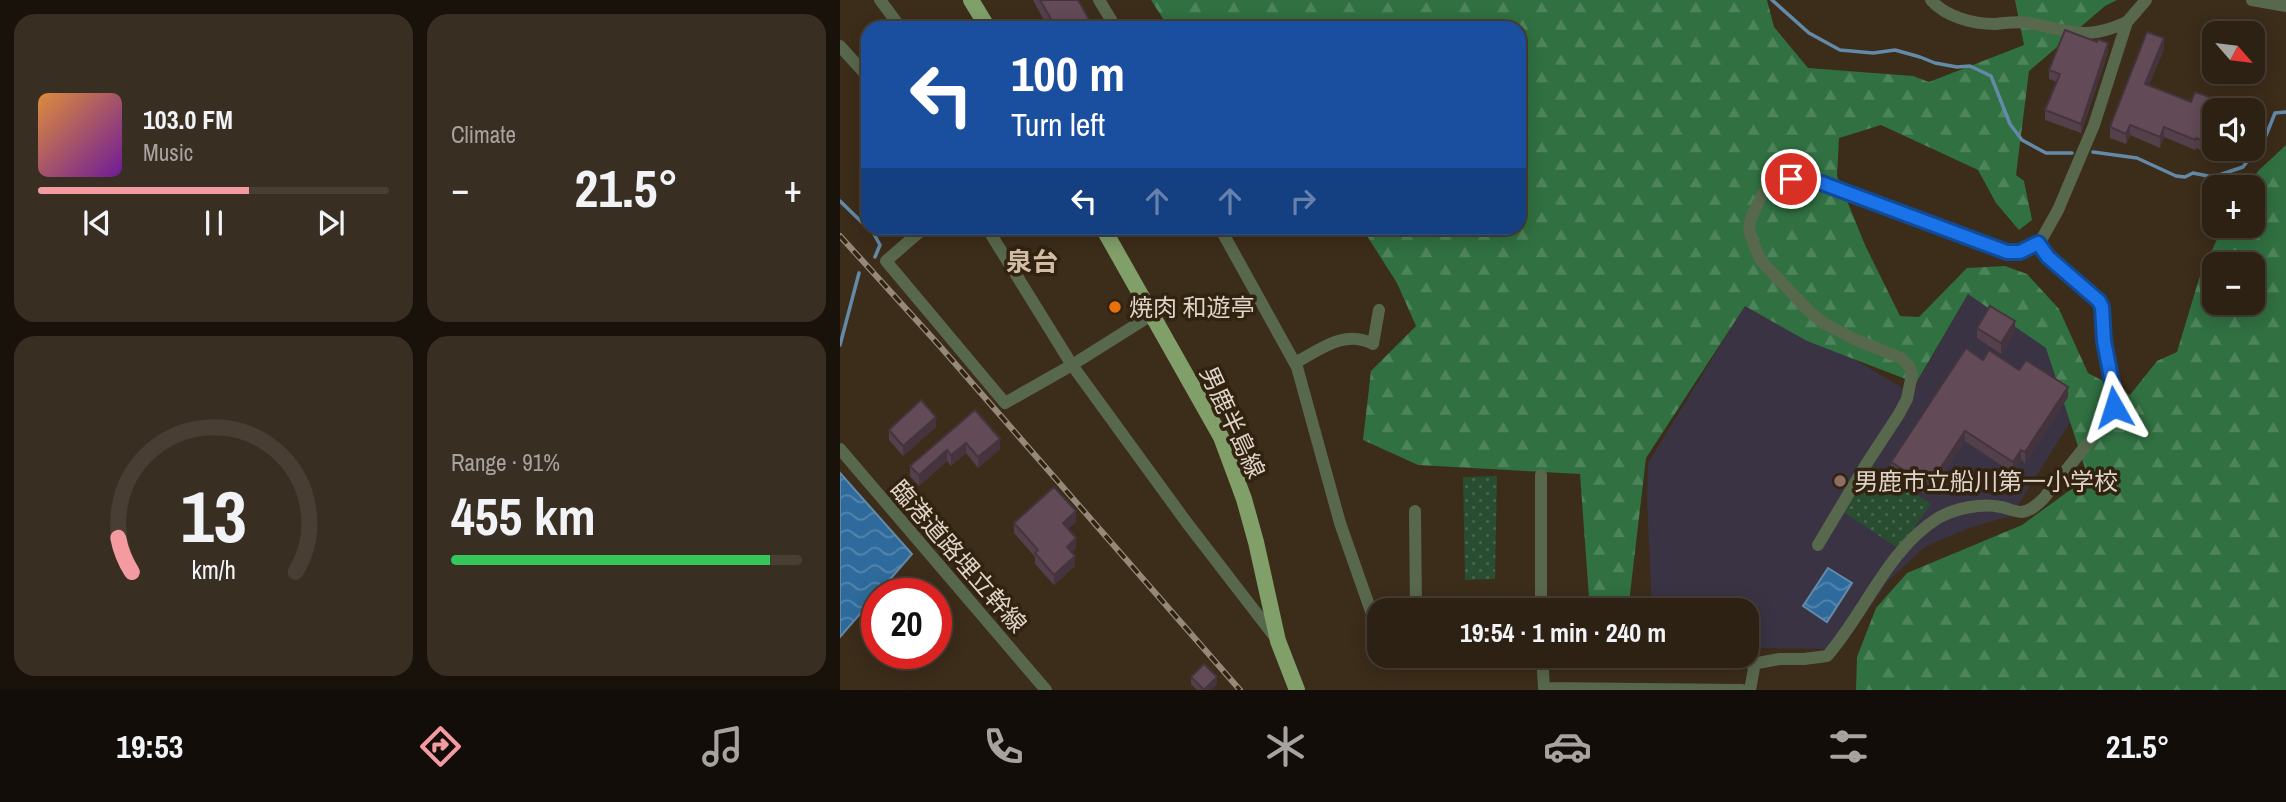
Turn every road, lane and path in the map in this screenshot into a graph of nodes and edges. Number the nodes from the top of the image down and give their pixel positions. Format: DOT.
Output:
graph roads {
  1 [pos="880,0"];
  2 [pos="971,0"];
  3 [pos="1099,0"];
  4 [pos="1931,0"];
  5 [pos="2146,0"];
  6 [pos="2252,0"];
  7 [pos="2286,6"];
  8 [pos="896,21"];
  9 [pos="984,21"];
  10 [pos="1112,21"];
  11 [pos="2127,23"];
  12 [pos="840,46"];
  13 [pos="861,69"];
  14 [pos="916,235"];
  15 [pos="992,235"];
  16 [pos="1107,235"];
  17 [pos="1224,235"];
  18 [pos="2038,243"];
  19 [pos="1379,310"];
  20 [pos="1153,314"];
  21 [pos="1295,363"];
  22 [pos="1072,365"];
  23 [pos="840,449"];
  24 [pos="1541,475"];
  25 [pos="1415,511"];
  26 [pos="1818,545"];
  27 [pos="1416,598"];
  28 [pos="1541,598"];
  29 [pos="1367,600"];
  30 [pos="1278,641"];
  31 [pos="1759,660"];
  32 [pos="1543,668"];
  33 [pos="1754,668"];
  34 [pos="1046,690"];
  35 [pos="1297,690"];
  36 [pos="1742,690"];
  37 [pos="1750,690"];
  1 -- 8 [label="street"];
  2 -- 9 [label="main road"];
  3 -- 10 [label="street"];
  4 -- 11 [label="street"];
  5 -- 11 [label="street"];
  6 -- 7 [label="street"];
  11 -- 18 [label="street"];
  12 -- 13 [label="street"];
  14 -- 22 [label="street"];
  15 -- 22 [label="street"];
  16 -- 20 [label="main road, 男鹿半島線"];
  17 -- 21 [label="street"];
  18 -- 26 [label="street"];
  18 -- 31 [label="street"];
  19 -- 21 [label="street"];
  20 -- 22 [label="street"];
  20 -- 30 [label="main road, 男鹿半島線"];
  21 -- 29 [label="street"];
  22 -- 30 [label="street"];
  23 -- 34 [label="street, 臨港道路埋立幹線"];
  24 -- 28 [label="street"];
  25 -- 27 [label="street"];
  30 -- 35 [label="main road, 男鹿半島線"];
  32 -- 36 [label="street"];
  33 -- 37 [label="street"];
}
